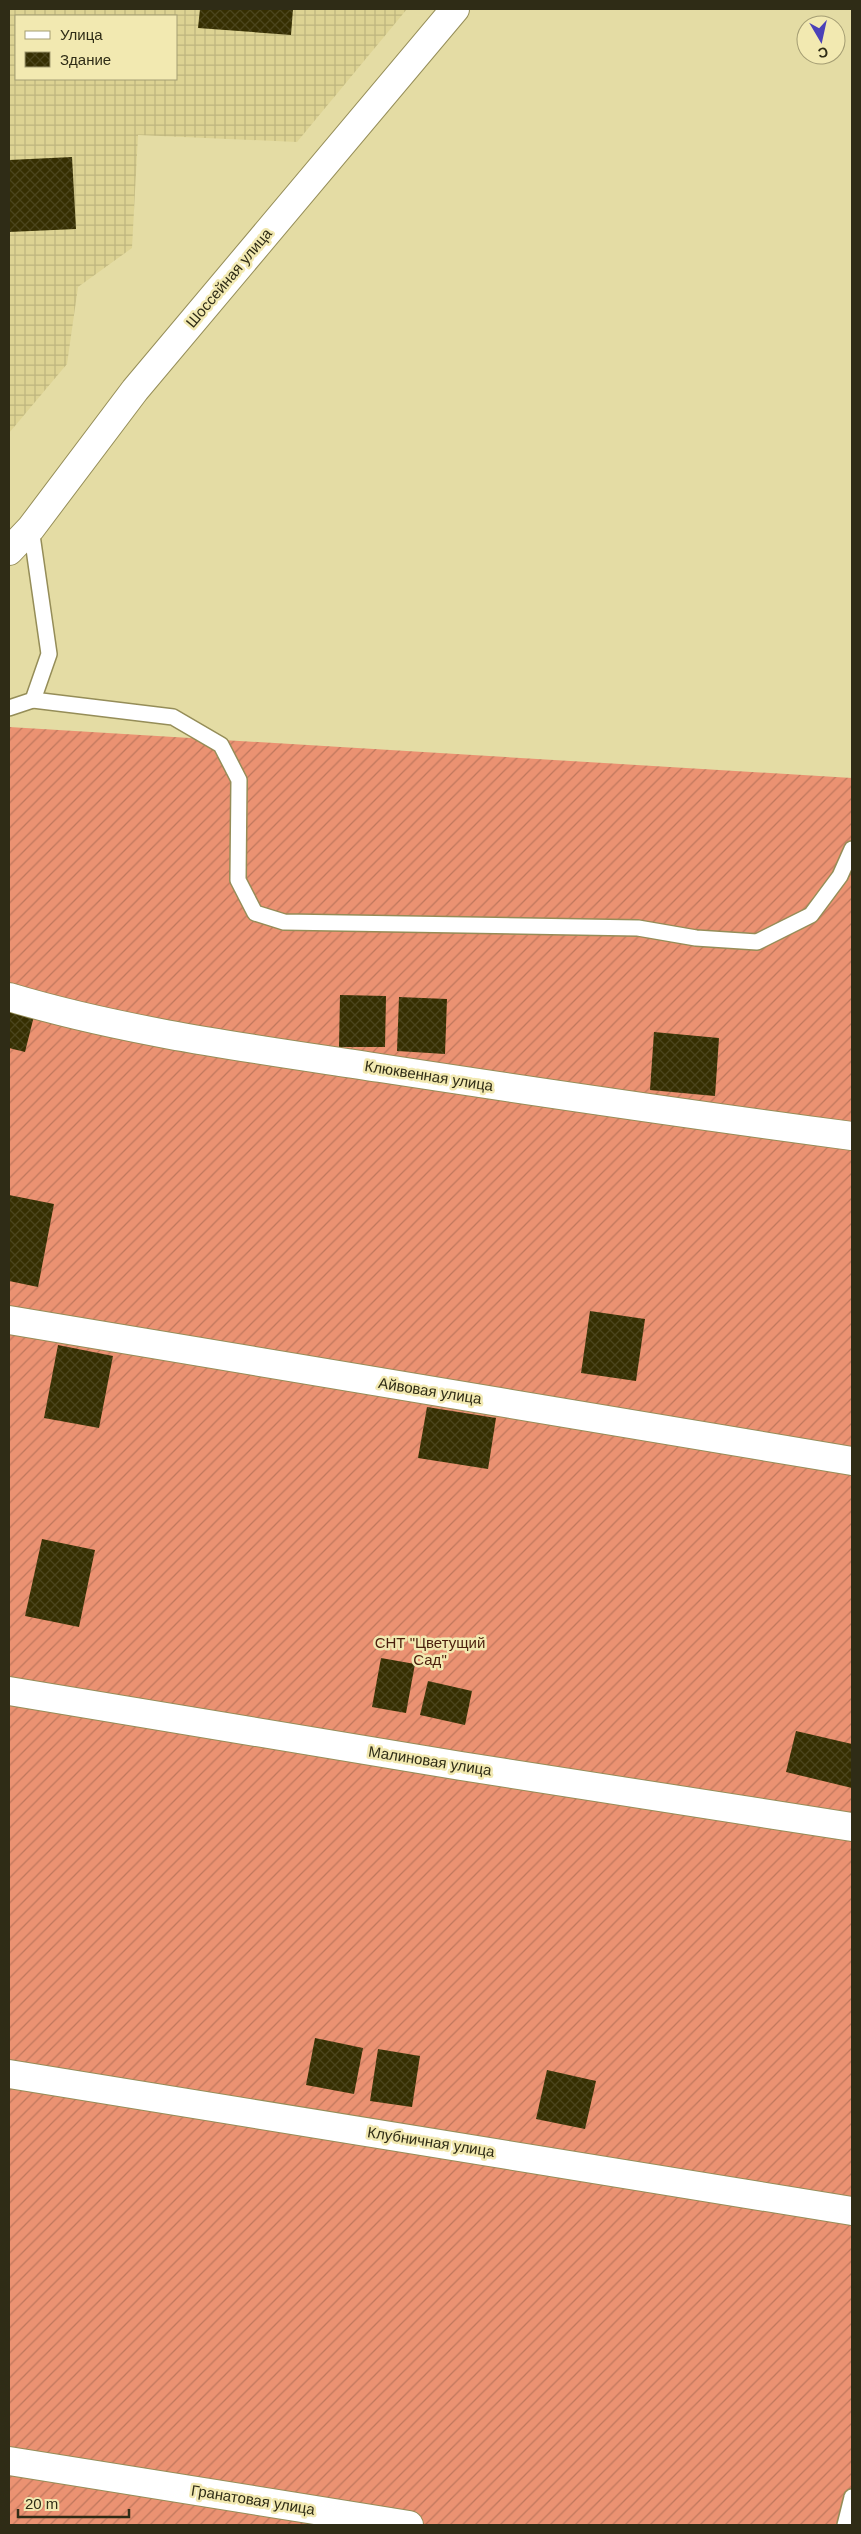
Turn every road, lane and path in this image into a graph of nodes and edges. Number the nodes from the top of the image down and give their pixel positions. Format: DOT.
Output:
graph roads {
  1 [pos="452,10"];
  2 [pos="31,528"];
  3 [pos="9,551"];
  4 [pos="33,700"];
  5 [pos="9,708"];
  6 [pos="852,849"];
  7 [pos="9,997"];
  8 [pos="852,1136"];
  9 [pos="9,1320"];
  10 [pos="852,1461"];
  11 [pos="9,1691"];
  12 [pos="852,1827"];
  13 [pos="9,2074"];
  14 [pos="852,2211"];
  15 [pos="9,2461"];
  16 [pos="852,2497"];
  17 [pos="409,2525"];
  18 [pos="845,2525"];
  1 -- 2 [label="street, Шоссейная улица"];
  2 -- 3 [label="street, Шоссейная улица"];
  2 -- 4 [label="lane"];
  4 -- 5 [label="lane"];
  4 -- 6 [label="lane"];
  7 -- 8 [label="street, Клюквенная улица"];
  9 -- 10 [label="street, Айвовая улица"];
  11 -- 12 [label="street, Малиновая улица"];
  13 -- 14 [label="street, Клубничная улица"];
  15 -- 17 [label="street, Гранатовая улица"];
  16 -- 18 [label="lane"];
}
